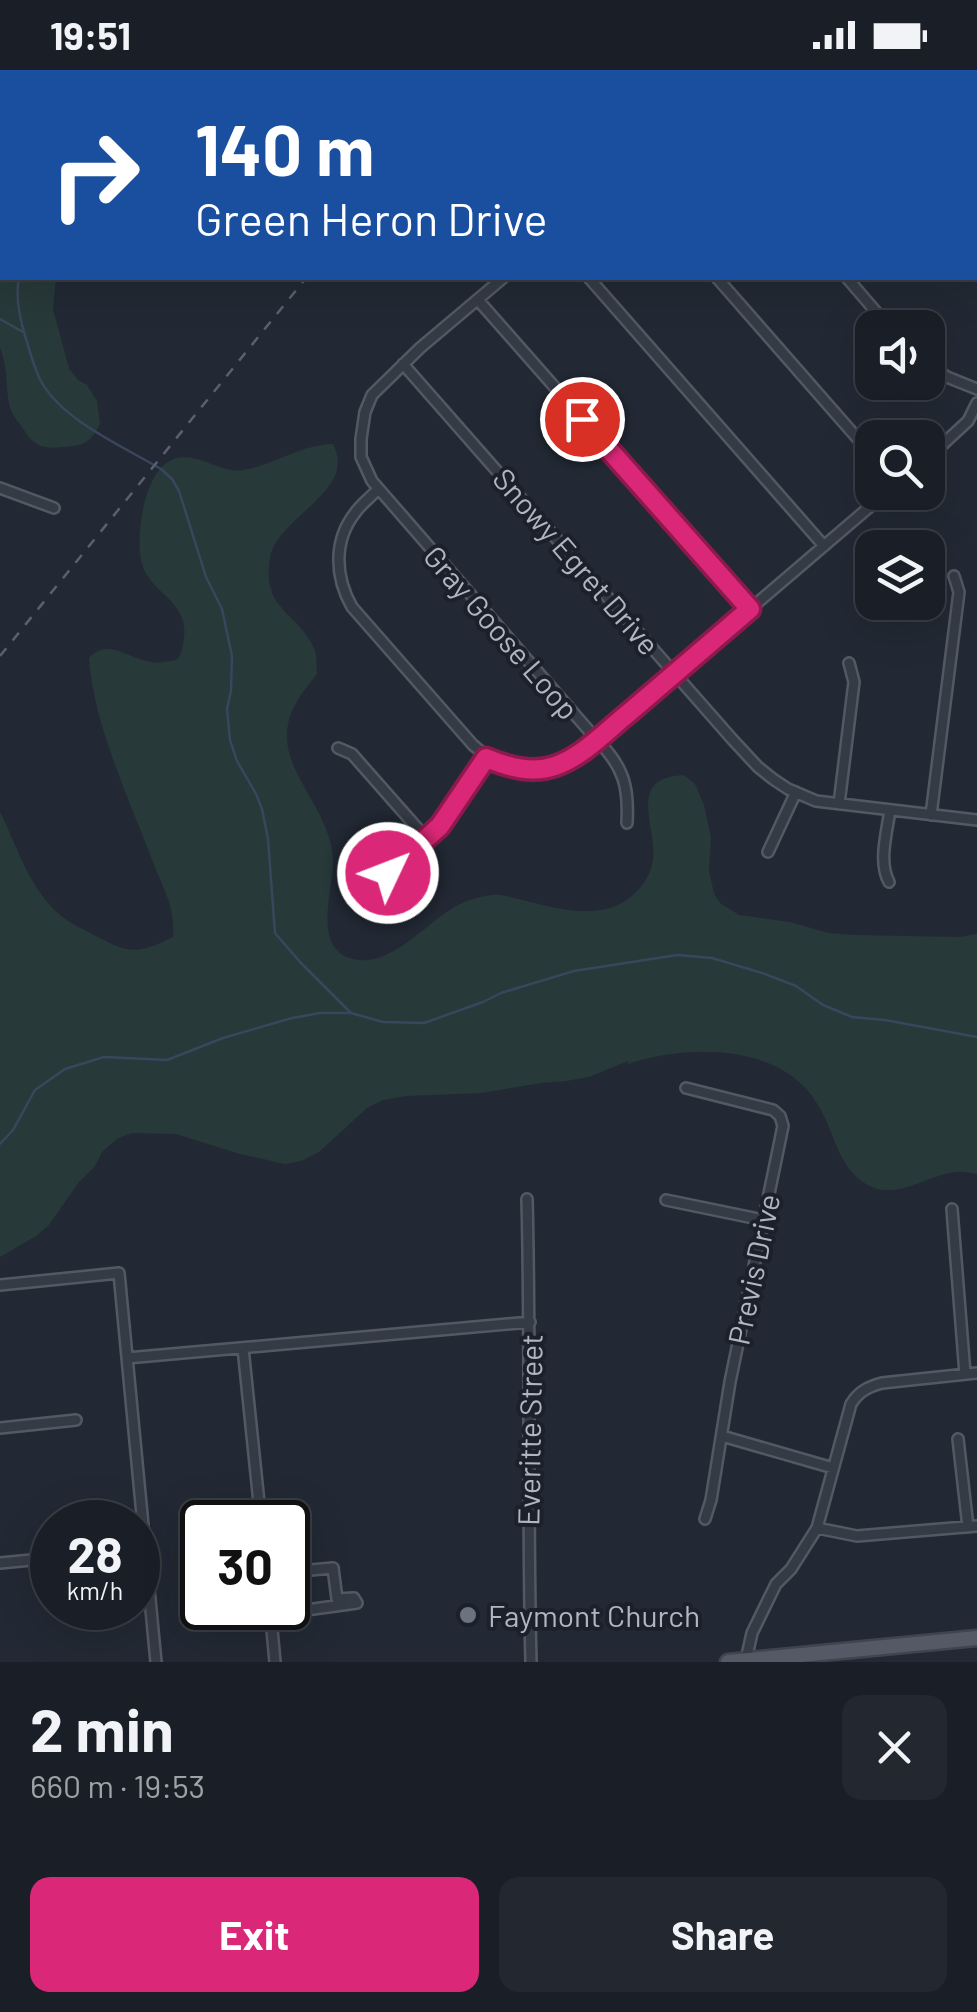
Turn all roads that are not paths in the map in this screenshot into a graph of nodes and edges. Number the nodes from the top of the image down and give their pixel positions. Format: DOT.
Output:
graph roads {
  1 [pos="501,280"];
  2 [pos="591,280"];
  3 [pos="719,280"];
  4 [pos="849,280"];
  5 [pos="478,300"];
  6 [pos="875,310"];
  7 [pos="403,364"];
  8 [pos="945,376"];
  9 [pos="977,390"];
  10 [pos="977,403"];
  11 [pos="855,436"];
  12 [pos="945,442"];
  13 [pos="0,488"];
  14 [pos="378,489"];
  15 [pos="54,508"];
  16 [pos="865,510"];
  17 [pos="824,546"];
  18 [pos="954,576"];
  19 [pos="750,609"];
  20 [pos="849,663"];
  21 [pos="675,674"];
  22 [pos="597,740"];
  23 [pos="338,748"];
  24 [pos="486,758"];
  25 [pos="796,792"];
  26 [pos="839,804"];
  27 [pos="890,810"];
  28 [pos="931,815"];
  29 [pos="977,820"];
  30 [pos="627,823"];
  31 [pos="426,838"];
  32 [pos="768,852"];
  33 [pos="388,873"];
  34 [pos="889,882"];
  35 [pos="686,1088"];
  36 [pos="527,1199"];
  37 [pos="666,1200"];
  38 [pos="952,1210"];
  39 [pos="763,1220"];
  40 [pos="0,1286"];
  41 [pos="530,1322"];
  42 [pos="244,1348"];
  43 [pos="128,1358"];
  44 [pos="977,1373"];
  45 [pos="965,1374"];
  46 [pos="76,1420"];
  47 [pos="0,1428"];
  48 [pos="722,1436"];
  49 [pos="958,1439"];
  50 [pos="834,1468"];
  51 [pos="259,1500"];
  52 [pos="705,1519"];
  53 [pos="972,1527"];
  54 [pos="818,1528"];
  55 [pos="30,1561"];
  56 [pos="0,1564"];
  57 [pos="310,1570"];
  58 [pos="310,1608"];
  59 [pos="272,1630"];
  60 [pos="977,1638"];
  61 [pos="746,1660"];
  62 [pos="156,1662"];
  63 [pos="275,1662"];
  64 [pos="531,1662"];
  65 [pos="728,1662"];
  1 -- 5 [label="street, Gray Goose Loop"];
  2 -- 17 [label="street"];
  3 -- 11 [label="street"];
  4 -- 6 [label="street"];
  5 -- 7 [label="street, Gray Goose Loop"];
  5 -- 19 [label="street"];
  7 -- 14 [label="street, Gray Goose Loop"];
  7 -- 21 [label="street, Snowy Egret Drive"];
  8 -- 9 [label="street"];
  10 -- 12 [label="street"];
  13 -- 15 [label="street"];
  14 -- 22 [label="street, Gray Goose Loop"];
  14 -- 24 [label="street"];
  16 -- 17 [label="street, Gray Goose Loop"];
  17 -- 19 [label="street, Gray Goose Loop"];
  18 -- 28 [label="street"];
  19 -- 21 [label="street, Gray Goose Loop"];
  20 -- 26 [label="street"];
  21 -- 22 [label="street, Gray Goose Loop"];
  21 -- 25 [label="street, Snowy Egret Drive"];
  22 -- 24 [label="street"];
  22 -- 30 [label="street"];
  23 -- 31 [label="street"];
  24 -- 31 [label="street"];
  25 -- 26 [label="street, Snowy Egret Drive"];
  25 -- 32 [label="street"];
  26 -- 27 [label="street, Snowy Egret Drive"];
  27 -- 28 [label="street, Snowy Egret Drive"];
  27 -- 34 [label="street"];
  28 -- 29 [label="street, Snowy Egret Drive"];
  31 -- 33 [label="street"];
  35 -- 39 [label="street, Previs Drive"];
  36 -- 41 [label="street, Everitte Street"];
  37 -- 39 [label="street"];
  38 -- 45 [label="street"];
  39 -- 48 [label="street, Previs Drive"];
  40 -- 43 [label="street"];
  41 -- 42 [label="street"];
  41 -- 64 [label="street, Everitte Street"];
  42 -- 43 [label="street"];
  42 -- 51 [label="street"];
  43 -- 62 [label="street"];
  44 -- 45 [label="street"];
  45 -- 50 [label="street"];
  46 -- 47 [label="street"];
  48 -- 50 [label="street"];
  48 -- 52 [label="street, Previs Drive"];
  49 -- 53 [label="street"];
  50 -- 54 [label="street"];
  53 -- 54 [label="street"];
  54 -- 61 [label="street"];
  55 -- 56 [label="street"];
  57 -- 58 [label="street"];
  59 -- 63 [label="street"];
  60 -- 61 [label="main road"];
  61 -- 65 [label="main road"];
}
